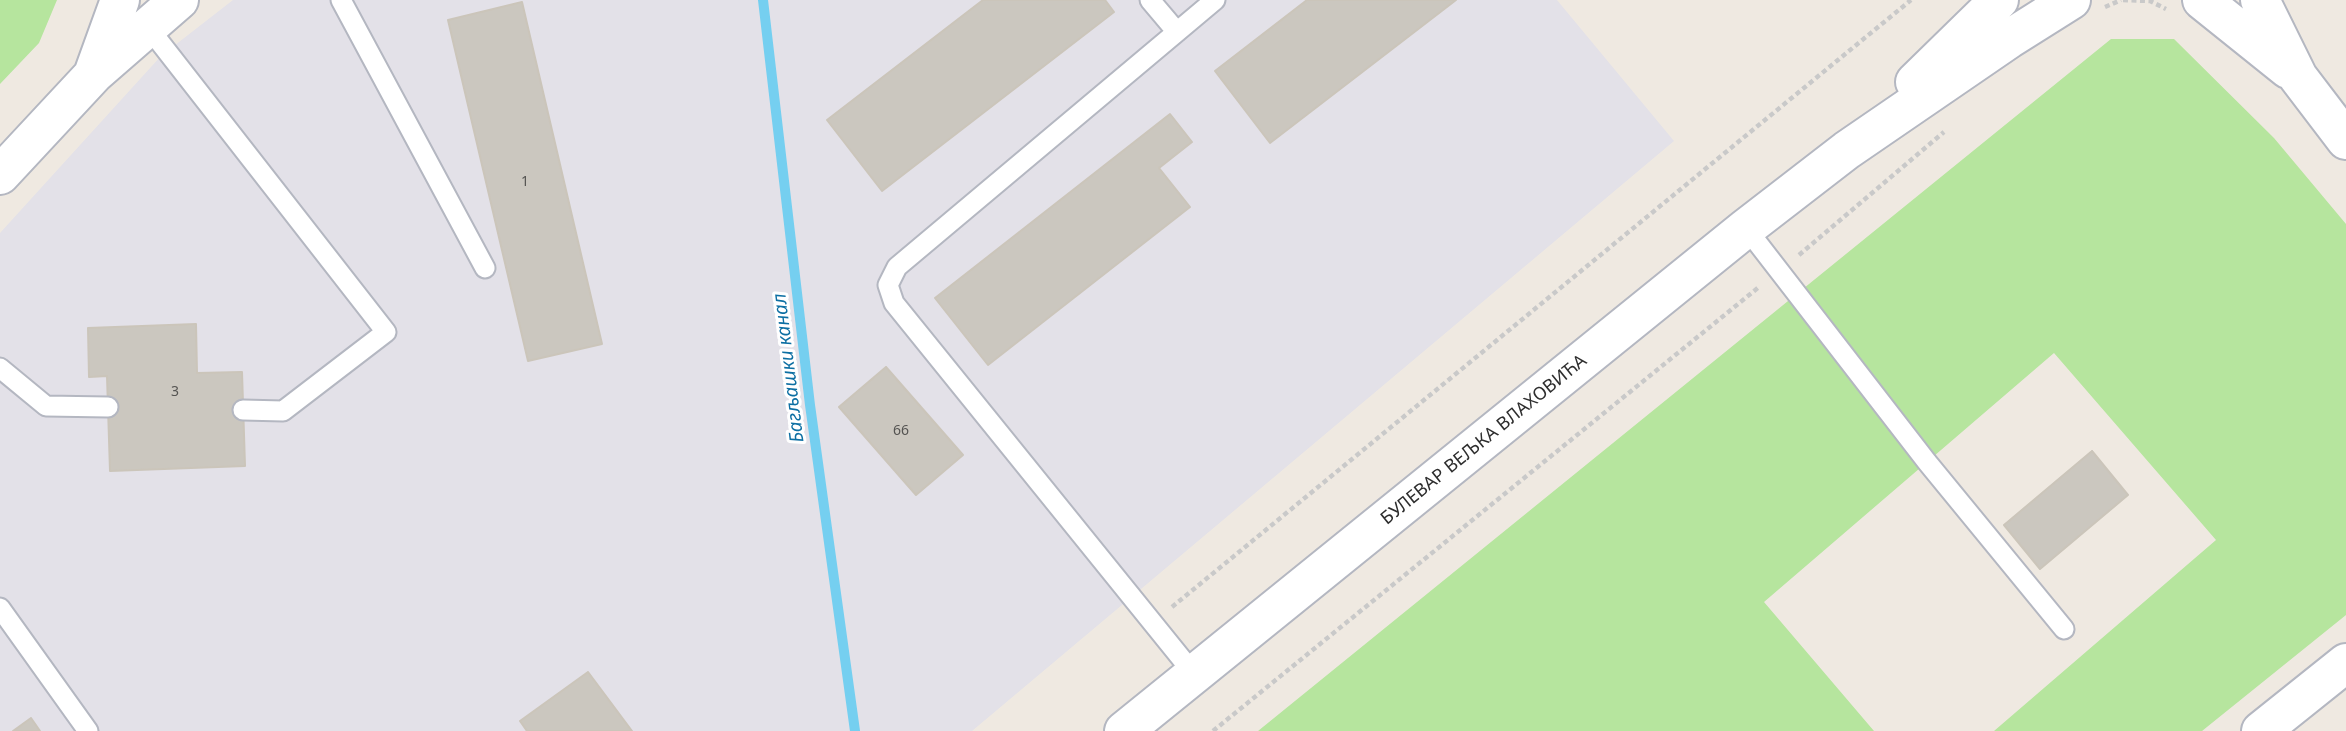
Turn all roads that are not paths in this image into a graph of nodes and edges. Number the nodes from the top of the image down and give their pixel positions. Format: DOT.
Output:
graph roads {
  1 [pos="121,0"];
  2 [pos="179,0"];
  3 [pos="341,0"];
  4 [pos="1150,0"];
  5 [pos="1215,0"];
  6 [pos="1999,0"];
  7 [pos="2071,0"];
  8 [pos="2202,0"];
  9 [pos="2260,0"];
  10 [pos="148,27"];
  11 [pos="1177,32"];
  12 [pos="94,74"];
  13 [pos="2298,76"];
  14 [pos="2346,140"];
  15 [pos="1847,150"];
  16 [pos="0,175"];
  17 [pos="1746,228"];
  18 [pos="485,268"];
  19 [pos="0,368"];
  20 [pos="108,407"];
  21 [pos="243,410"];
  22 [pos="0,608"];
  23 [pos="2064,629"];
  24 [pos="2346,663"];
  25 [pos="1194,674"];
  26 [pos="88,731"];
  27 [pos="1124,731"];
  28 [pos="2261,731"];
  1 -- 12 [label="main road"];
  2 -- 10 [label="main road"];
  3 -- 18 [label="lane"];
  4 -- 11 [label="lane"];
  5 -- 11 [label="lane"];
  6 -- 15 [label="main road, БУЛЕВАР ВЕЉКА ВЛАХОВИЋА"];
  7 -- 15 [label="main road, БУЛЕВАР ВЕЉКА ВЛАХОВИЋА"];
  8 -- 13 [label="main road"];
  9 -- 13 [label="main road"];
  10 -- 12 [label="main road"];
  10 -- 21 [label="lane"];
  11 -- 25 [label="lane"];
  12 -- 16 [label="main road"];
  13 -- 14 [label="main road"];
  15 -- 17 [label="main road, БУЛЕВАР ВЕЉКА ВЛАХОВИЋА"];
  17 -- 23 [label="lane"];
  17 -- 25 [label="main road, БУЛЕВАР ВЕЉКА ВЛАХОВИЋА"];
  19 -- 20 [label="lane"];
  22 -- 26 [label="lane"];
  24 -- 28 [label="main road"];
  25 -- 27 [label="main road, БУЛЕВАР ВЕЉКА ВЛАХОВИЋА"];
}
